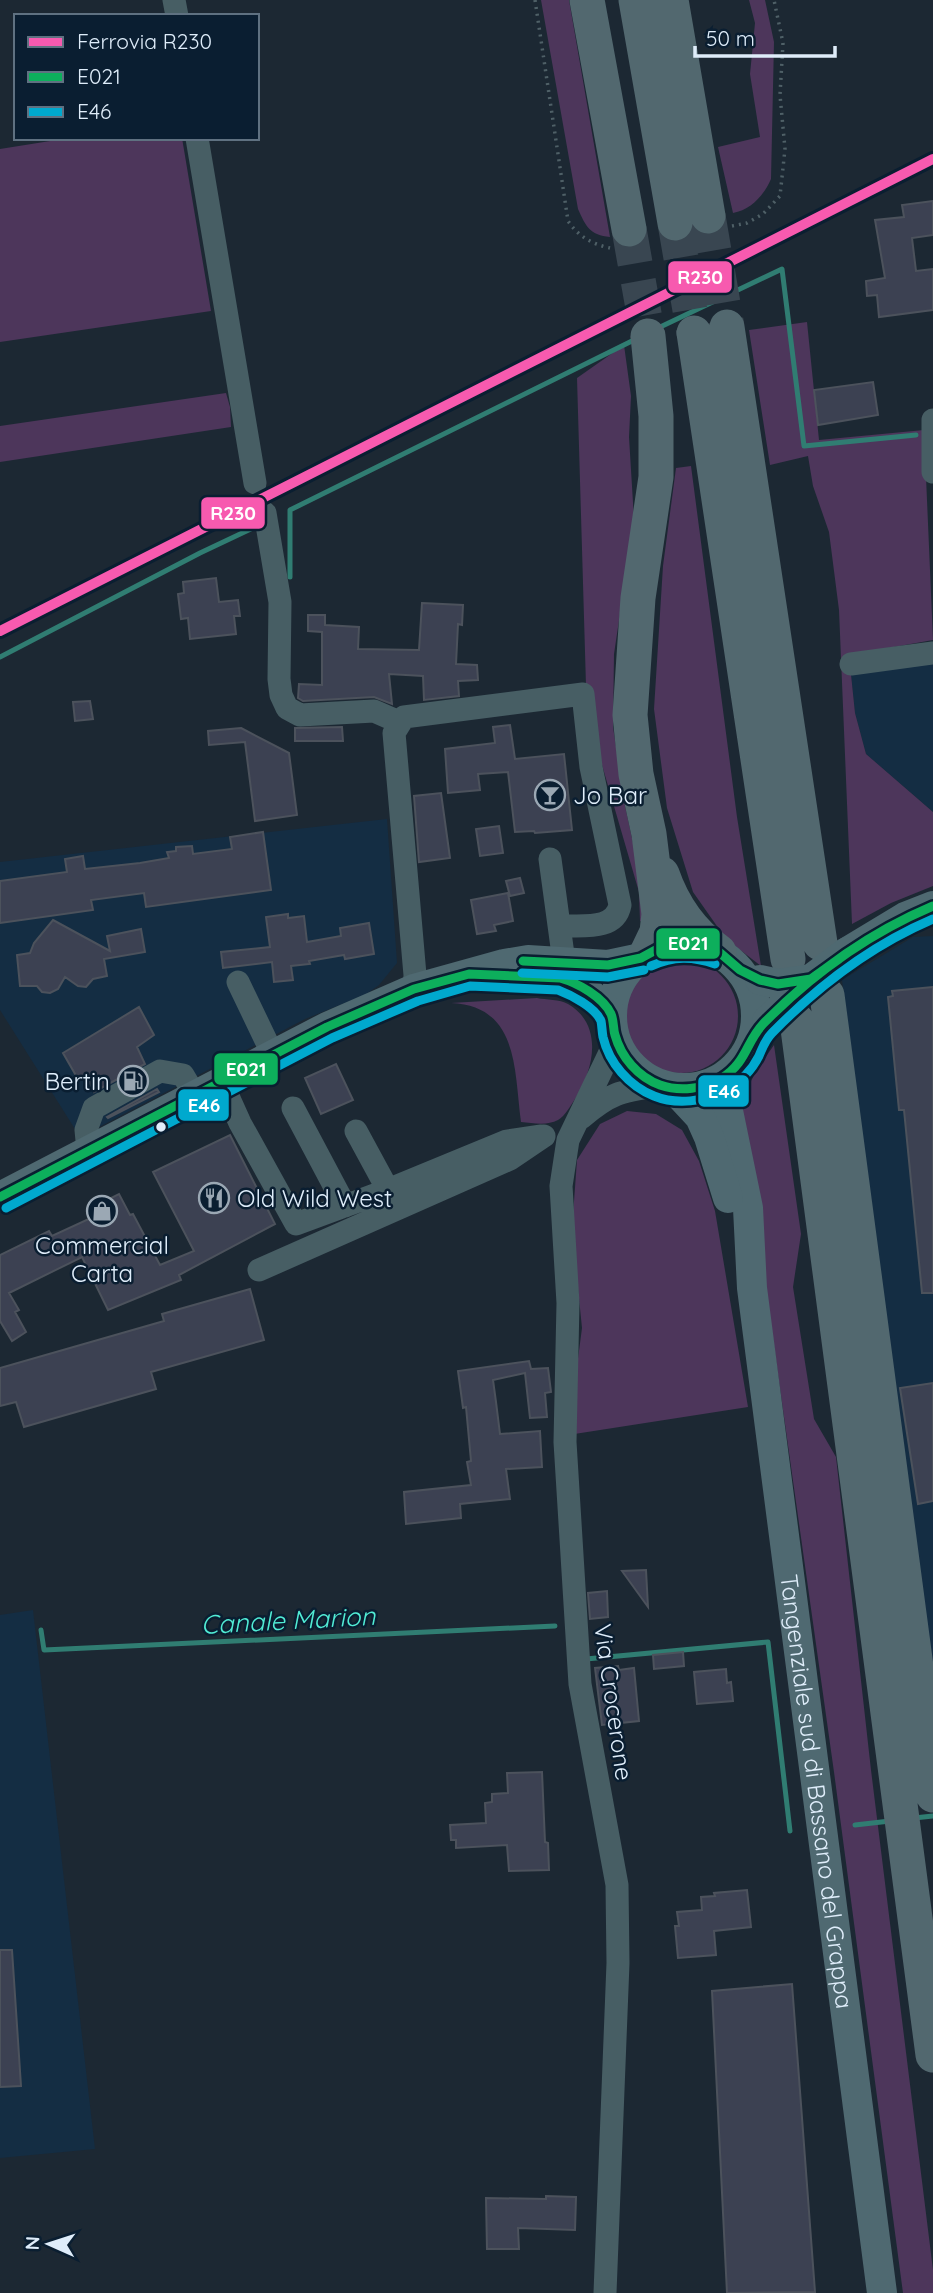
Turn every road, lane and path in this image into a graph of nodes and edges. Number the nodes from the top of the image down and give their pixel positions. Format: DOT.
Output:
graph roads {
  1 [pos="587,0"];
  2 [pos="636,0"];
  3 [pos="671,0"];
  4 [pos="197,140"];
  5 [pos="629,229"];
  6 [pos="648,336"];
  7 [pos="933,420"];
  8 [pos="933,472"];
  9 [pos="255,483"];
  10 [pos="265,513"];
  11 [pos="933,653"];
  12 [pos="851,664"];
  13 [pos="400,722"];
  14 [pos="649,834"];
  15 [pos="550,859"];
  16 [pos="933,906"];
  17 [pos="561,926"];
  18 [pos="834,947"];
  19 [pos="643,956"];
  20 [pos="564,962"];
  21 [pos="740,967"];
  22 [pos="463,976"];
  23 [pos="809,978"];
  24 [pos="238,982"];
  25 [pos="414,989"];
  26 [pos="773,1025"];
  27 [pos="614,1027"];
  28 [pos="273,1055"];
  29 [pos="738,1065"];
  30 [pos="222,1083"];
  31 [pos="666,1086"];
  32 [pos="293,1108"];
  33 [pos="573,1130"];
  34 [pos="356,1131"];
  35 [pos="544,1136"];
  36 [pos="388,1191"];
  37 [pos="0,1197"];
  38 [pos="345,1206"];
  39 [pos="259,1270"];
  40 [pos="752,1289"];
  41 [pos="933,1795"];
  42 [pos="933,2054"];
  43 [pos="605,2293"];
  44 [pos="882,2293"];
  1 -- 5 [label="highway"];
  2 -- 3 [label="highway"];
  4 -- 9 [label="street"];
  6 -- 14 [label="highway, Tangenziale sud di Bassano del Grappa"];
  7 -- 8 [label="street"];
  10 -- 13 [label="street"];
  11 -- 12 [label="street"];
  13 -- 17 [label="street"];
  13 -- 25 [label="street"];
  14 -- 19 [label="highway, Tangenziale sud di Bassano del Grappa"];
  14 -- 21 [label="highway, Tangenziale sud di Bassano del Grappa"];
  15 -- 17 [label="street"];
  16 -- 18 [label="main road"];
  17 -- 20 [label="street"];
  18 -- 23 [label="main road, bridge"];
  18 -- 23 [label="highway"];
  19 -- 20 [label="main road"];
  19 -- 21 [label="main road"];
  19 -- 27 [label="main road, Tangenziale sud di Bassano del Grappa"];
  20 -- 22 [label="main road"];
  21 -- 23 [label="main road, bridge"];
  21 -- 26 [label="main road, Tangenziale sud di Bassano del Grappa"];
  22 -- 25 [label="main road"];
  22 -- 27 [label="main road"];
  23 -- 26 [label="main road, bridge"];
  23 -- 41 [label="highway"];
  24 -- 28 [label="street"];
  25 -- 28 [label="main road"];
  26 -- 29 [label="main road, Tangenziale sud di Bassano del Grappa"];
  26 -- 42 [label="highway"];
  27 -- 31 [label="main road, Tangenziale sud di Bassano del Grappa"];
  27 -- 33 [label="street, Via Crocerone"];
  28 -- 30 [label="main road"];
  29 -- 31 [label="main road, Tangenziale sud di Bassano del Grappa"];
  29 -- 40 [label="main road, Tangenziale sud di Bassano del Grappa"];
  30 -- 37 [label="main road"];
  30 -- 38 [label="street"];
  31 -- 33 [label="street"];
  31 -- 40 [label="main road, Tangenziale sud di Bassano del Grappa"];
  32 -- 38 [label="street"];
  33 -- 35 [label="street"];
  33 -- 43 [label="street, Via Crocerone"];
  34 -- 36 [label="street"];
  35 -- 36 [label="street"];
  35 -- 39 [label="street"];
  36 -- 38 [label="street"];
  40 -- 44 [label="main road, Tangenziale sud di Bassano del Grappa"];
}
